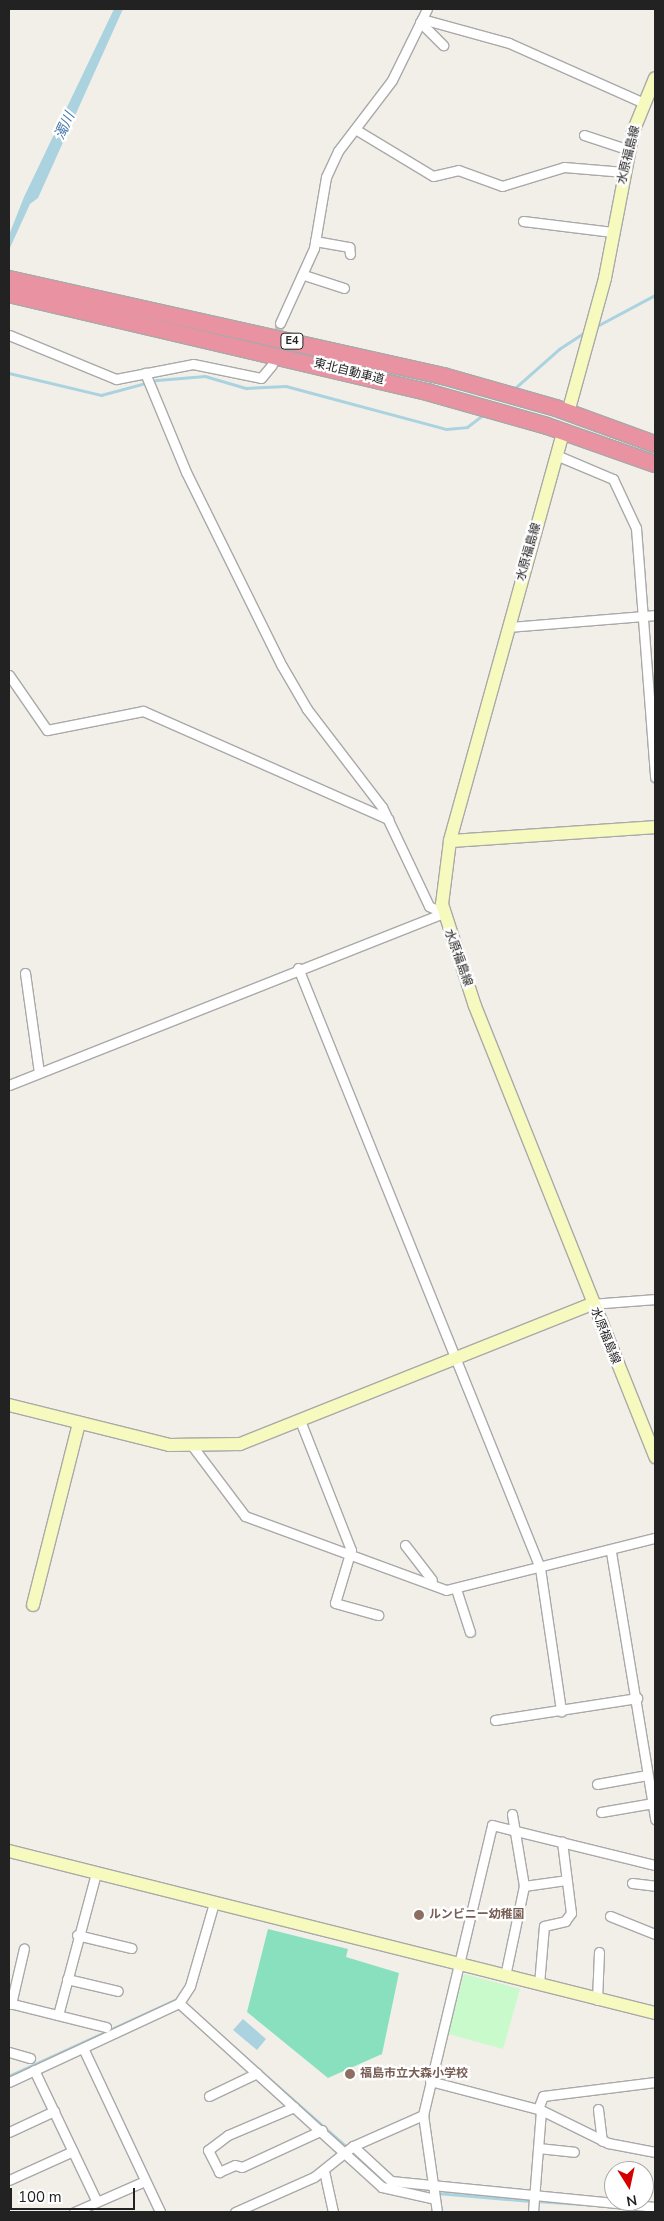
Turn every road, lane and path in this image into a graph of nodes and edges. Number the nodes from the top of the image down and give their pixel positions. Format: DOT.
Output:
graph roads {
  1 [pos="427,9"];
  2 [pos="421,20"];
  3 [pos="443,45"];
  4 [pos="655,78"];
  5 [pos="644,103"];
  6 [pos="355,129"];
  7 [pos="584,136"];
  8 [pos="629,150"];
  9 [pos="624,172"];
  10 [pos="523,221"];
  11 [pos="612,232"];
  12 [pos="315,241"];
  13 [pos="350,254"];
  14 [pos="304,275"];
  15 [pos="9,279"];
  16 [pos="344,288"];
  17 [pos="9,294"];
  18 [pos="81,303"];
  19 [pos="280,323"];
  20 [pos="9,335"];
  21 [pos="272,365"];
  22 [pos="145,373"];
  23 [pos="562,409"];
  24 [pos="561,440"];
  25 [pos="655,444"];
  26 [pos="556,455"];
  27 [pos="655,464"];
  28 [pos="655,615"];
  29 [pos="643,616"];
  30 [pos="508,627"];
  31 [pos="9,675"];
  32 [pos="655,777"];
  33 [pos="388,819"];
  34 [pos="655,827"];
  35 [pos="450,841"];
  36 [pos="443,913"];
  37 [pos="298,968"];
  38 [pos="25,973"];
  39 [pos="40,1072"];
  40 [pos="9,1085"];
  41 [pos="655,1299"];
  42 [pos="592,1304"];
  43 [pos="457,1361"];
  44 [pos="9,1405"];
  45 [pos="78,1423"];
  46 [pos="301,1423"];
  47 [pos="193,1447"];
  48 [pos="655,1457"];
  49 [pos="655,1538"];
  50 [pos="405,1545"];
  51 [pos="611,1552"];
  52 [pos="350,1557"];
  53 [pos="540,1568"];
  54 [pos="432,1583"];
  55 [pos="456,1589"];
  56 [pos="33,1605"];
  57 [pos="378,1615"];
  58 [pos="470,1632"];
  59 [pos="637,1698"];
  60 [pos="562,1710"];
  61 [pos="496,1720"];
  62 [pos="647,1775"];
  63 [pos="597,1784"];
  64 [pos="653,1803"];
  65 [pos="601,1812"];
  66 [pos="512,1814"];
  67 [pos="655,1819"];
  68 [pos="516,1831"];
  69 [pos="562,1842"];
  70 [pos="9,1852"];
  71 [pos="655,1865"];
  72 [pos="96,1873"];
  73 [pos="566,1880"];
  74 [pos="632,1883"];
  75 [pos="524,1886"];
  76 [pos="655,1886"];
  77 [pos="214,1903"];
  78 [pos="610,1916"];
  79 [pos="655,1934"];
  80 [pos="77,1935"];
  81 [pos="24,1948"];
  82 [pos="131,1948"];
  83 [pos="599,1952"];
  84 [pos="459,1964"];
  85 [pos="505,1976"];
  86 [pos="67,1979"];
  87 [pos="539,1984"];
  88 [pos="118,1991"];
  89 [pos="597,2000"];
  90 [pos="10,2003"];
  91 [pos="179,2003"];
  92 [pos="655,2013"];
  93 [pos="58,2015"];
  94 [pos="106,2027"];
  95 [pos="83,2048"];
  96 [pos="9,2052"];
  97 [pos="30,2058"];
  98 [pos="34,2070"];
  99 [pos="257,2073"];
  100 [pos="430,2081"];
  101 [pos="9,2082"];
  102 [pos="655,2082"];
  103 [pos="210,2096"];
  104 [pos="294,2107"];
  105 [pos="540,2109"];
  106 [pos="598,2109"];
  107 [pos="54,2111"];
  108 [pos="423,2115"];
  109 [pos="322,2130"];
  110 [pos="9,2132"];
  111 [pos="602,2141"];
  112 [pos="349,2148"];
  113 [pos="538,2148"];
  114 [pos="73,2151"];
  115 [pos="574,2152"];
  116 [pos="655,2152"];
  117 [pos="324,2171"];
  118 [pos="9,2180"];
  119 [pos="145,2181"];
  120 [pos="434,2193"];
  121 [pos="97,2202"];
  122 [pos="534,2202"];
  123 [pos="655,2207"];
  124 [pos="74,2212"];
  125 [pos="160,2212"];
  126 [pos="235,2212"];
  127 [pos="333,2212"];
  128 [pos="437,2212"];
  1 -- 2 [label="street"];
  2 -- 3 [label="street"];
  2 -- 5 [label="street"];
  2 -- 6 [label="street"];
  4 -- 5 [label="street, 水原福島線"];
  5 -- 8 [label="street, 水原福島線"];
  6 -- 9 [label="street"];
  6 -- 12 [label="street"];
  7 -- 8 [label="street"];
  8 -- 9 [label="street, 水原福島線"];
  9 -- 11 [label="street, 水原福島線"];
  10 -- 11 [label="street"];
  11 -- 23 [label="street, 水原福島線"];
  12 -- 13 [label="street"];
  12 -- 14 [label="street"];
  14 -- 16 [label="street"];
  14 -- 19 [label="street"];
  15 -- 18 [label="highway, 東北自動車道 / E4"];
  17 -- 18 [label="highway, 東北自動車道 / E4"];
  18 -- 23 [label="highway, 東北自動車道 / E4"];
  18 -- 27 [label="highway, 東北自動車道 / E4"];
  20 -- 22 [label="street"];
  21 -- 22 [label="street"];
  22 -- 33 [label="street"];
  23 -- 25 [label="highway, 東北自動車道 / E4"];
  24 -- 26 [label="street, 水原福島線"];
  26 -- 29 [label="street"];
  26 -- 30 [label="street, 水原福島線"];
  28 -- 29 [label="street"];
  29 -- 30 [label="street"];
  29 -- 32 [label="street"];
  30 -- 35 [label="street, 水原福島線"];
  31 -- 33 [label="street"];
  33 -- 36 [label="street"];
  34 -- 35 [label="street"];
  35 -- 36 [label="street, 水原福島線"];
  36 -- 37 [label="street"];
  36 -- 42 [label="street, 水原福島線"];
  37 -- 39 [label="street"];
  37 -- 43 [label="street"];
  38 -- 39 [label="street"];
  39 -- 40 [label="street"];
  41 -- 42 [label="street"];
  42 -- 43 [label="street"];
  42 -- 48 [label="street, 水原福島線"];
  43 -- 46 [label="street"];
  43 -- 53 [label="street"];
  44 -- 45 [label="street"];
  45 -- 47 [label="street"];
  45 -- 56 [label="street"];
  46 -- 47 [label="street"];
  46 -- 52 [label="street"];
  47 -- 52 [label="street"];
  49 -- 51 [label="street"];
  50 -- 54 [label="street"];
  51 -- 53 [label="street"];
  51 -- 59 [label="street"];
  52 -- 54 [label="street"];
  52 -- 57 [label="street"];
  53 -- 55 [label="street"];
  53 -- 60 [label="street"];
  54 -- 55 [label="street"];
  55 -- 58 [label="street"];
  59 -- 60 [label="street"];
  59 -- 62 [label="street"];
  60 -- 61 [label="street"];
  62 -- 63 [label="street"];
  62 -- 64 [label="street"];
  64 -- 65 [label="street"];
  64 -- 67 [label="street"];
  66 -- 68 [label="street"];
  68 -- 69 [label="street"];
  68 -- 75 [label="street"];
  68 -- 84 [label="street"];
  69 -- 71 [label="street"];
  69 -- 73 [label="street"];
  70 -- 72 [label="street"];
  72 -- 77 [label="street"];
  72 -- 80 [label="street"];
  73 -- 75 [label="street"];
  73 -- 87 [label="street"];
  74 -- 76 [label="street"];
  75 -- 85 [label="street"];
  77 -- 84 [label="street"];
  77 -- 91 [label="street"];
  78 -- 79 [label="street"];
  80 -- 82 [label="street"];
  80 -- 86 [label="street"];
  81 -- 90 [label="street"];
  83 -- 89 [label="street"];
  84 -- 85 [label="street"];
  84 -- 100 [label="street"];
  85 -- 87 [label="street"];
  86 -- 88 [label="street"];
  86 -- 93 [label="street"];
  87 -- 89 [label="street"];
  89 -- 92 [label="street"];
  90 -- 93 [label="street"];
  91 -- 95 [label="street"];
  91 -- 99 [label="street"];
  93 -- 94 [label="street"];
  95 -- 98 [label="street"];
  95 -- 119 [label="street"];
  96 -- 97 [label="street"];
  98 -- 101 [label="street"];
  98 -- 107 [label="street"];
  99 -- 103 [label="street"];
  99 -- 104 [label="street"];
  100 -- 105 [label="street"];
  100 -- 108 [label="street"];
  102 -- 105 [label="street"];
  104 -- 109 [label="street"];
  104 -- 109 [label="street"];
  105 -- 111 [label="street"];
  105 -- 113 [label="street"];
  106 -- 111 [label="street"];
  107 -- 110 [label="street"];
  107 -- 114 [label="street"];
  108 -- 112 [label="street"];
  108 -- 120 [label="street"];
  109 -- 112 [label="street"];
  111 -- 116 [label="street"];
  112 -- 117 [label="street"];
  112 -- 120 [label="street"];
  112 -- 120 [label="street"];
  113 -- 115 [label="street"];
  113 -- 122 [label="street"];
  114 -- 118 [label="street"];
  114 -- 121 [label="street"];
  117 -- 126 [label="street"];
  117 -- 127 [label="street"];
  119 -- 121 [label="street"];
  119 -- 125 [label="street"];
  120 -- 122 [label="street"];
  120 -- 128 [label="street"];
  121 -- 124 [label="street"];
  122 -- 123 [label="street"];
}
